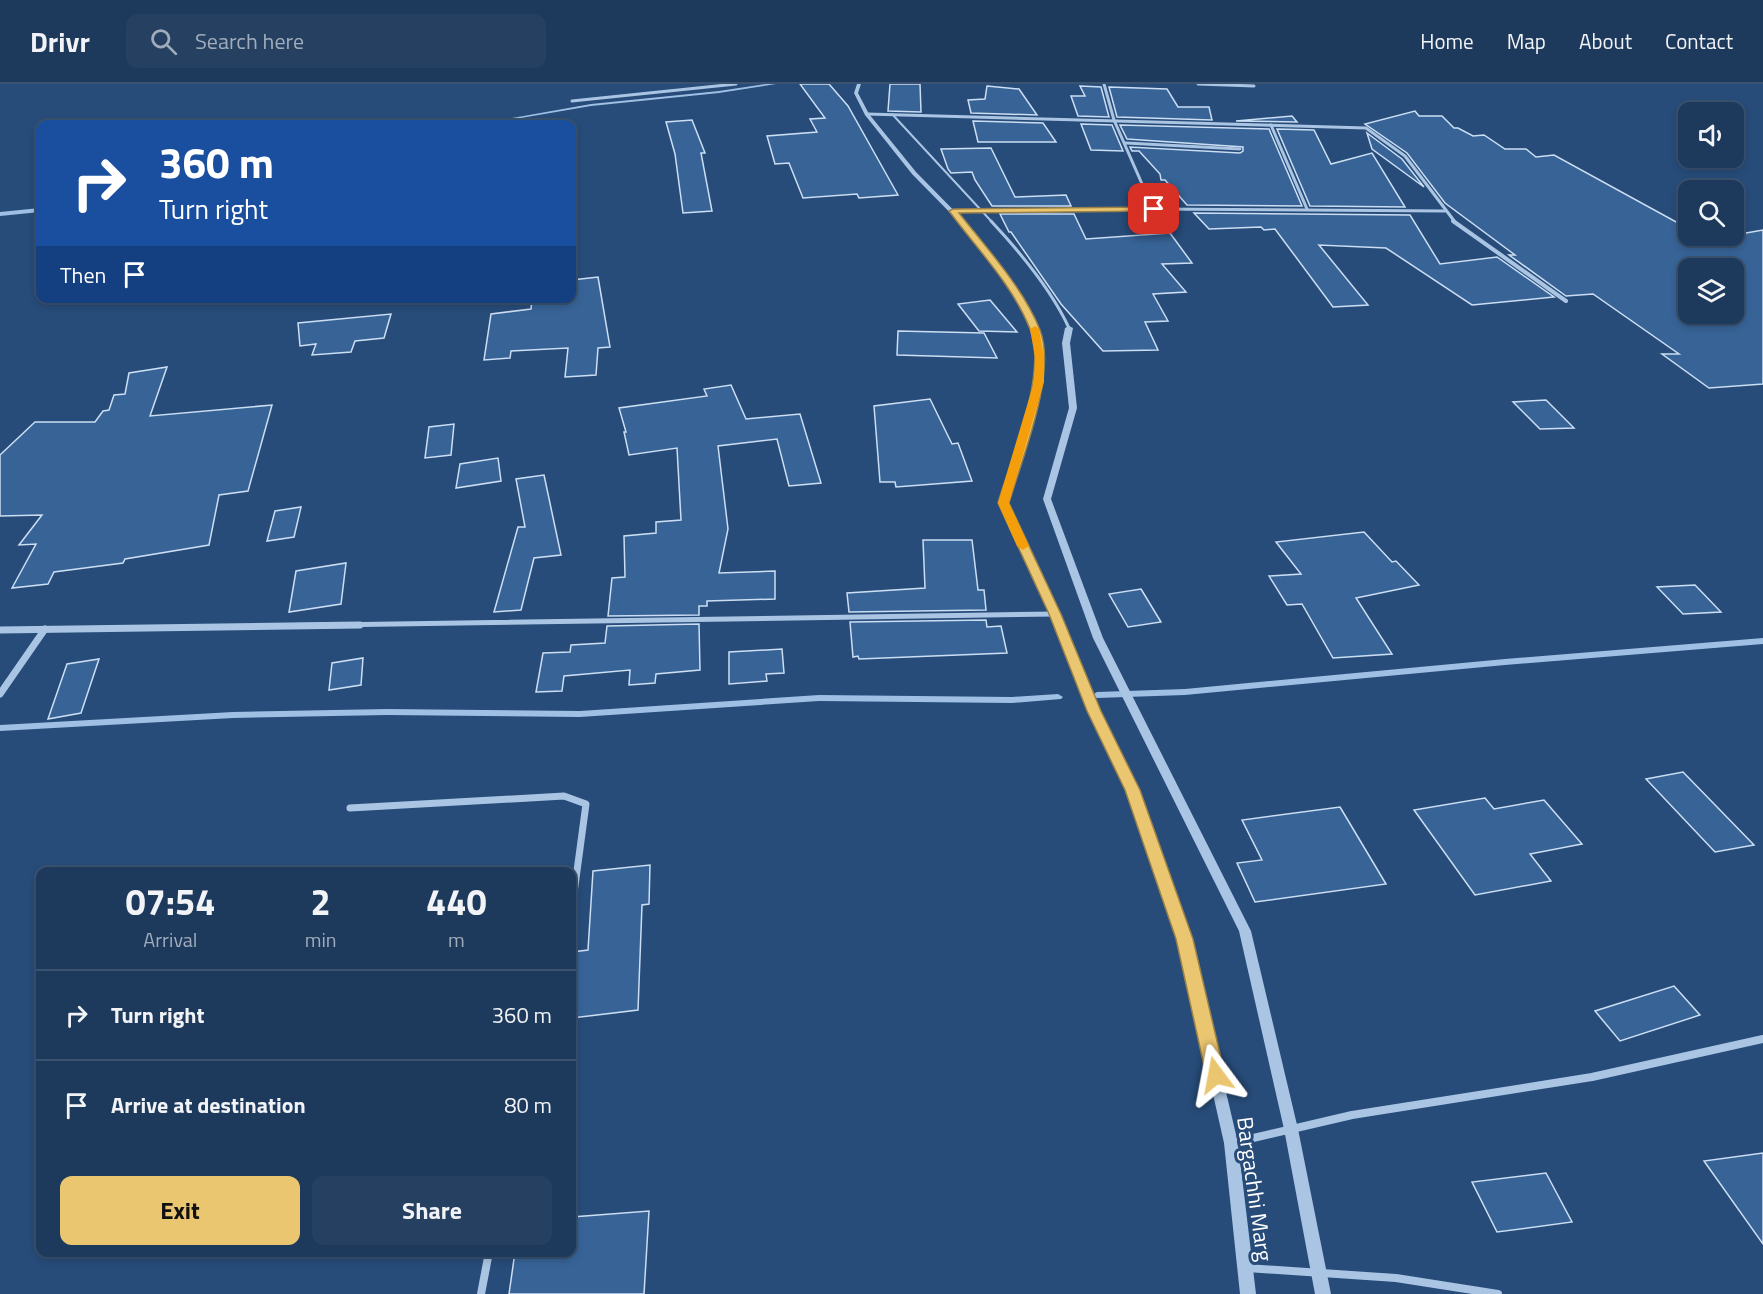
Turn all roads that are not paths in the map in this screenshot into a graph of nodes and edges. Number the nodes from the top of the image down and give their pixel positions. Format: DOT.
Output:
graph roads {
  1 [pos="676,84"];
  2 [pos="736,84"];
  3 [pos="859,84"];
  4 [pos="1104,84"];
  5 [pos="1198,84"];
  6 [pos="1254,86"];
  7 [pos="680,90"];
  8 [pos="572,102"];
  9 [pos="867,114"];
  10 [pos="892,114"];
  11 [pos="1114,120"];
  12 [pos="1271,125"];
  13 [pos="1126,143"];
  14 [pos="1240,149"];
  15 [pos="1154,209"];
  16 [pos="1307,209"];
  17 [pos="953,211"];
  18 [pos="983,211"];
  19 [pos="1445,212"];
  20 [pos="1566,301"];
  21 [pos="1070,328"];
  22 [pos="1055,614"];
  23 [pos="45,629"];
  24 [pos="0,630"];
  25 [pos="0,694"];
  26 [pos="350,808"];
  27 [pos="576,878"];
  28 [pos="1763,1039"];
  29 [pos="1291,1129"];
  30 [pos="1231,1143"];
  31 [pos="488,1257"];
  32 [pos="1246,1268"];
  33 [pos="1319,1273"];
  34 [pos="481,1294"];
  35 [pos="1248,1294"];
  36 [pos="1323,1294"];
  37 [pos="1498,1294"];
  1 -- 7 [label="street"];
  2 -- 7 [label="street"];
  3 -- 9 [label="street, Bargachhi Marg"];
  4 -- 11 [label="street"];
  5 -- 6 [label="street"];
  7 -- 8 [label="street"];
  9 -- 10 [label="street"];
  9 -- 17 [label="street, Bargachhi Marg"];
  10 -- 11 [label="street"];
  10 -- 18 [label="lane"];
  11 -- 12 [label="street"];
  11 -- 13 [label="street"];
  12 -- 16 [label="street"];
  12 -- 19 [label="street"];
  13 -- 14 [label="street"];
  13 -- 15 [label="street"];
  15 -- 16 [label="street"];
  15 -- 18 [label="street"];
  16 -- 19 [label="street"];
  17 -- 18 [label="street"];
  17 -- 22 [label="street, Bargachhi Marg"];
  18 -- 21 [label="lane"];
  19 -- 20 [label="street"];
  21 -- 29 [label="street"];
  22 -- 23 [label="street"];
  22 -- 30 [label="street, Bargachhi Marg"];
  23 -- 24 [label="street"];
  23 -- 25 [label="street"];
  26 -- 27 [label="street"];
  28 -- 29 [label="street"];
  29 -- 30 [label="street"];
  29 -- 33 [label="street"];
  30 -- 32 [label="street, Bargachhi Marg"];
  31 -- 34 [label="street"];
  32 -- 33 [label="street"];
  32 -- 35 [label="street, Bargachhi Marg"];
  33 -- 36 [label="street"];
  33 -- 37 [label="street"];
}
